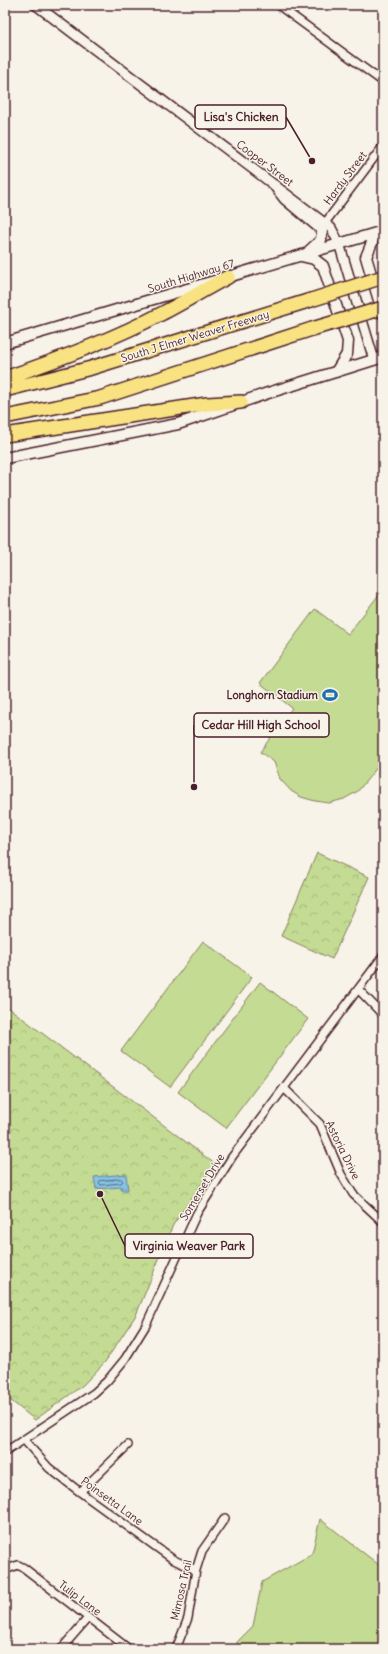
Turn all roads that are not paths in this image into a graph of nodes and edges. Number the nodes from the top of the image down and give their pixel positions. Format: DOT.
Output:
graph roads {
  1 [pos="36,5"];
  2 [pos="278,5"];
  3 [pos="383,82"];
  4 [pos="383,146"];
  5 [pos="275,186"];
  6 [pos="325,223"];
  7 [pos="379,232"];
  8 [pos="339,243"];
  9 [pos="300,256"];
  10 [pos="228,277"];
  11 [pos="383,278"];
  12 [pos="383,308"];
  13 [pos="383,314"];
  14 [pos="5,343"];
  15 [pos="378,358"];
  16 [pos="336,372"];
  17 [pos="5,378"];
  18 [pos="5,390"];
  19 [pos="241,402"];
  20 [pos="5,417"];
  21 [pos="5,435"];
  22 [pos="5,458"];
  23 [pos="383,956"];
  24 [pos="358,989"];
  25 [pos="383,1015"];
  26 [pos="284,1088"];
  27 [pos="383,1222"];
  28 [pos="24,1440"];
  29 [pos="128,1445"];
  30 [pos="5,1452"];
  31 [pos="80,1492"];
  32 [pos="225,1518"];
  33 [pos="5,1570"];
  34 [pos="196,1570"];
  35 [pos="88,1618"];
  36 [pos="61,1649"];
  37 [pos="129,1649"];
  38 [pos="176,1649"];
  1 -- 5 [label="street, Cooper Street"];
  2 -- 3 [label="street"];
  4 -- 6 [label="street, Hardy Street"];
  5 -- 6 [label="street, Cooper Street"];
  5 -- 9 [label="main road"];
  6 -- 8 [label="street, Cooper Street"];
  7 -- 8 [label="main road, South Highway 67"];
  7 -- 13 [label="main road"];
  8 -- 9 [label="main road, South Highway 67"];
  8 -- 15 [label="street, Cooper Street"];
  9 -- 10 [label="main road, South Highway 67"];
  9 -- 16 [label="main road"];
  10 -- 14 [label="main road, South Highway 67"];
  10 -- 17 [label="highway"];
  11 -- 18 [label="highway, South J Elmer Weaver Freeway, bridge"];
  12 -- 20 [label="highway, bridge"];
  15 -- 16 [label="main road"];
  16 -- 19 [label="main road"];
  19 -- 21 [label="highway"];
  19 -- 22 [label="main road"];
  23 -- 24 [label="street, Somerset Drive"];
  24 -- 25 [label="street"];
  24 -- 26 [label="street, Somerset Drive"];
  26 -- 27 [label="street, Astoria Drive"];
  26 -- 28 [label="street, Somerset Drive"];
  28 -- 30 [label="street, Somerset Drive"];
  28 -- 31 [label="street, Poinsetta Lane"];
  29 -- 31 [label="street"];
  31 -- 34 [label="street, Poinsetta Lane"];
  32 -- 34 [label="street, Mimosa Trail"];
  33 -- 35 [label="street, Tulip Lane"];
  34 -- 38 [label="street, Mimosa Trail"];
  35 -- 36 [label="street"];
  35 -- 37 [label="street, Tulip Lane"];
}
